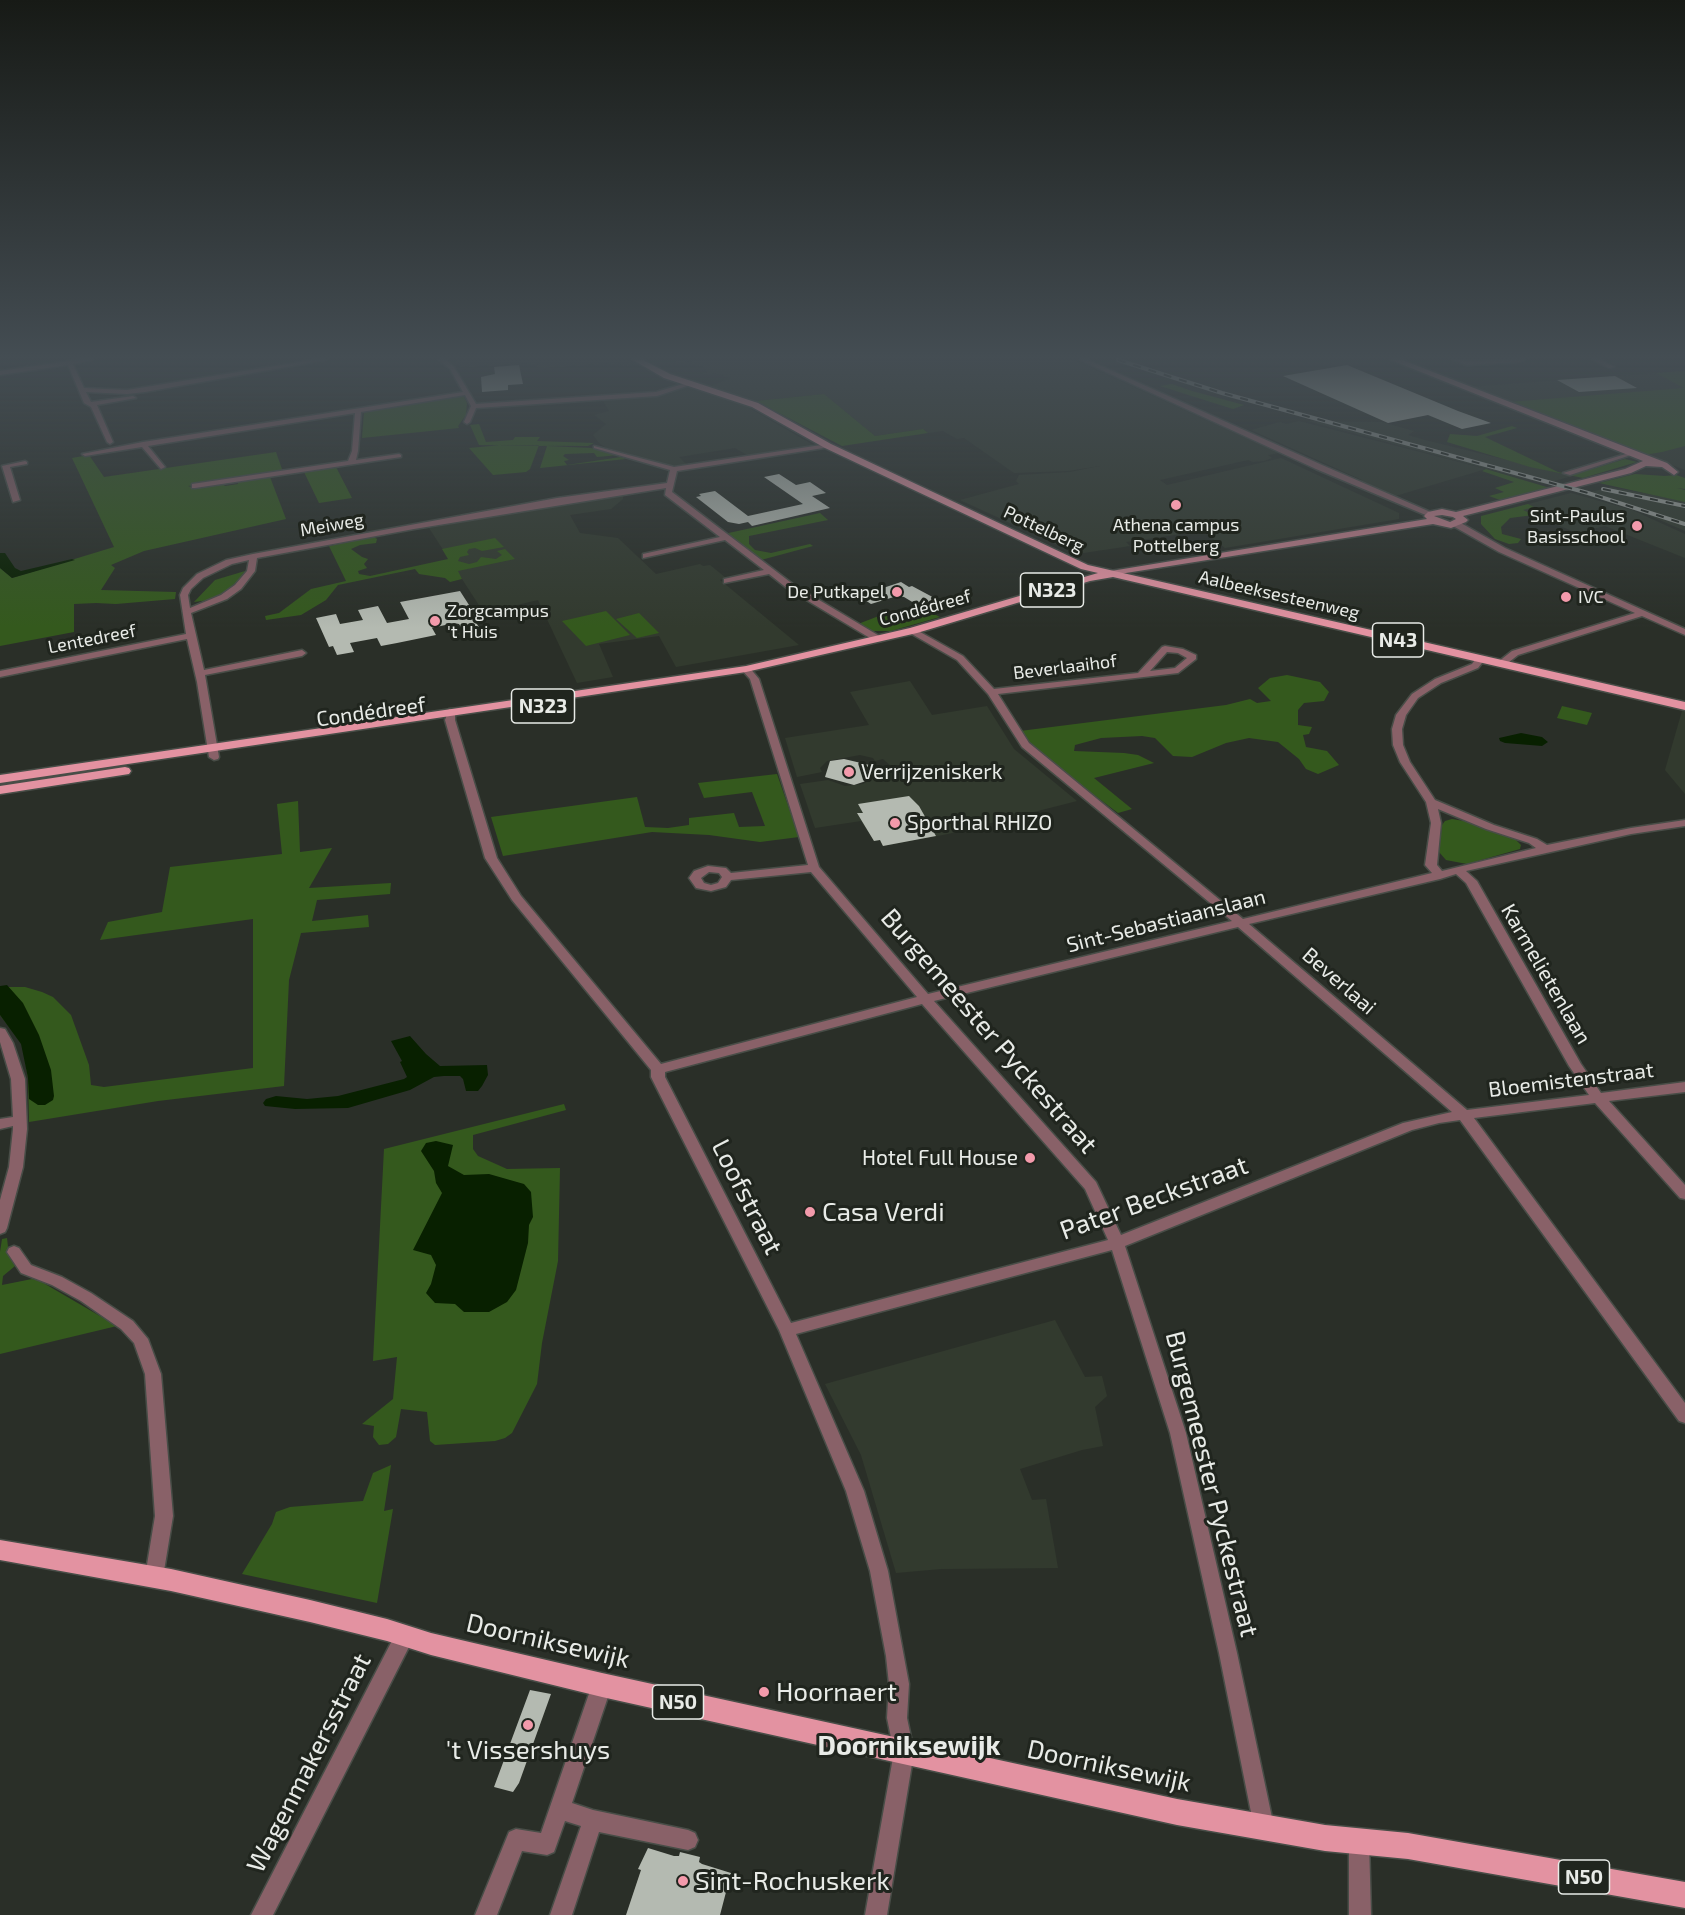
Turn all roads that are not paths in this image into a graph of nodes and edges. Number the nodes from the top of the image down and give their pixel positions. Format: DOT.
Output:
graph roads {
  1 [pos="112,449"];
  2 [pos="147,449"];
  3 [pos="354,449"];
  4 [pos="604,449"];
  5 [pos="805,449"];
  6 [pos="835,449"];
  7 [pos="1279,449"];
  8 [pos="1610,449"];
  9 [pos="85,454"];
  10 [pos="399,456"];
  11 [pos="1640,462"];
  12 [pos="25,464"];
  13 [pos="351,464"];
  14 [pos="3,467"];
  15 [pos="161,467"];
  16 [pos="674,469"];
  17 [pos="1673,471"];
  18 [pos="1567,473"];
  19 [pos="1684,474"];
  20 [pos="668,485"];
  21 [pos="195,486"];
  22 [pos="16,500"];
  23 [pos="1432,518"];
  24 [pos="1456,520"];
  25 [pos="725,538"];
  26 [pos="253,556"];
  27 [pos="646,556"];
  28 [pos="770,571"];
  29 [pos="1112,574"];
  30 [pos="727,581"];
  31 [pos="187,612"];
  32 [pos="1643,614"];
  33 [pos="913,631"];
  34 [pos="1685,632"];
  35 [pos="191,636"];
  36 [pos="878,639"];
  37 [pos="302,652"];
  38 [pos="1480,659"];
  39 [pos="1501,664"];
  40 [pos="746,669"];
  41 [pos="200,673"];
  42 [pos="0,674"];
  43 [pos="1142,675"];
  44 [pos="992,692"];
  45 [pos="1685,706"];
  46 [pos="451,716"];
  47 [pos="213,752"];
  48 [pos="0,779"];
  49 [pos="0,790"];
  50 [pos="1431,802"];
  51 [pos="1685,823"];
  52 [pos="1545,849"];
  53 [pos="814,868"];
  54 [pos="1459,872"];
  55 [pos="1440,876"];
  56 [pos="728,877"];
  57 [pos="1241,924"];
  58 [pos="926,999"];
  59 [pos="0,1032"];
  60 [pos="658,1069"];
  61 [pos="1685,1087"];
  62 [pos="1598,1098"];
  63 [pos="1463,1114"];
  64 [pos="20,1120"];
  65 [pos="0,1124"];
  66 [pos="1685,1194"];
  67 [pos="0,1228"];
  68 [pos="1118,1243"];
  69 [pos="14,1252"];
  70 [pos="787,1330"];
  71 [pos="1685,1416"];
  72 [pos="0,1550"];
  73 [pos="154,1577"];
  74 [pos="405,1635"];
  75 [pos="602,1685"];
  76 [pos="904,1752"];
  77 [pos="559,1809"];
  78 [pos="593,1820"];
  79 [pos="1264,1827"];
  80 [pos="688,1840"];
  81 [pos="1359,1841"];
  82 [pos="1685,1895"];
  83 [pos="262,1915"];
  84 [pos="486,1915"];
  85 [pos="561,1915"];
  86 [pos="876,1915"];
  87 [pos="1360,1915"];
  1 -- 9 [label="street"];
  2 -- 15 [label="street"];
  3 -- 13 [label="street"];
  4 -- 16 [label="street"];
  5 -- 16 [label="street"];
  6 -- 29 [label="main road, Pottelberg / N43"];
  7 -- 23 [label="street"];
  8 -- 11 [label="street"];
  10 -- 13 [label="street"];
  11 -- 17 [label="street"];
  11 -- 17 [label="street"];
  11 -- 18 [label="street"];
  11 -- 24 [label="street"];
  12 -- 14 [label="street"];
  13 -- 21 [label="street"];
  14 -- 22 [label="street"];
  16 -- 20 [label="street"];
  17 -- 19 [label="street"];
  20 -- 25 [label="street"];
  20 -- 26 [label="street, Meiweg"];
  23 -- 24 [label="street"];
  23 -- 29 [label="street"];
  24 -- 32 [label="street"];
  25 -- 27 [label="street"];
  25 -- 28 [label="street"];
  26 -- 31 [label="street"];
  26 -- 31 [label="street, Meiweg"];
  28 -- 30 [label="street"];
  28 -- 36 [label="street"];
  29 -- 33 [label="main road, Condédreef / N323"];
  29 -- 38 [label="main road, Aalbeeksesteenweg / N43"];
  31 -- 35 [label="street, Meiweg"];
  32 -- 34 [label="street"];
  32 -- 39 [label="street"];
  33 -- 36 [label="main road, Condédreef / N323"];
  33 -- 44 [label="street, Beverlaai"];
  35 -- 41 [label="street, Meiweg"];
  35 -- 42 [label="street, Lentedreef"];
  36 -- 40 [label="main road, Condédreef / N323"];
  37 -- 41 [label="street"];
  38 -- 39 [label="main road, Aalbeeksesteenweg / N43"];
  38 -- 50 [label="street"];
  39 -- 45 [label="main road, Aalbeeksesteenweg / N43"];
  40 -- 46 [label="main road, Condédreef / N323"];
  40 -- 53 [label="street, Burgemeester Pyckestraat"];
  41 -- 47 [label="street, Meiweg"];
  43 -- 43 [label="street, Beverlaaihof"];
  43 -- 44 [label="street, Beverlaaihof"];
  44 -- 57 [label="street, Beverlaai"];
  46 -- 47 [label="main road, Condédreef / N323"];
  46 -- 60 [label="street, Loofstraat"];
  47 -- 48 [label="main road, Condédreef / N323"];
  47 -- 49 [label="main road, Condédreef / N323"];
  50 -- 52 [label="street"];
  50 -- 55 [label="street"];
  51 -- 52 [label="street, Sint-Sebastiaanslaan"];
  52 -- 54 [label="street, Sint-Sebastiaanslaan"];
  53 -- 56 [label="street"];
  53 -- 58 [label="street, Burgemeester Pyckestraat"];
  54 -- 55 [label="street, Sint-Sebastiaanslaan"];
  54 -- 62 [label="street, Karmelietenlaan"];
  55 -- 57 [label="street, Sint-Sebastiaanslaan"];
  57 -- 58 [label="street, Sint-Sebastiaanslaan"];
  57 -- 63 [label="street, Beverlaai"];
  58 -- 60 [label="street, Sint-Sebastiaanslaan"];
  58 -- 68 [label="street, Burgemeester Pyckestraat"];
  59 -- 64 [label="street"];
  60 -- 70 [label="street, Loofstraat"];
  61 -- 62 [label="street, Bloemistenstraat"];
  62 -- 63 [label="street, Bloemistenstraat"];
  62 -- 66 [label="street, Karmelietenlaan"];
  63 -- 68 [label="street, Pater Beckstraat"];
  63 -- 71 [label="street, Beverlaai"];
  64 -- 65 [label="street"];
  64 -- 67 [label="street"];
  68 -- 70 [label="street, Pater Beckstraat"];
  68 -- 79 [label="street, Burgemeester Pyckestraat"];
  69 -- 73 [label="street"];
  70 -- 76 [label="street, Loofstraat"];
  72 -- 73 [label="main road, Doorniksewijk / N50"];
  73 -- 74 [label="main road, Doorniksewijk / N50"];
  74 -- 75 [label="main road, Doorniksewijk / N50"];
  74 -- 83 [label="street, Wagenmakersstraat"];
  75 -- 76 [label="main road, Doorniksewijk / N50"];
  75 -- 77 [label="street"];
  76 -- 79 [label="main road, Doorniksewijk / N50"];
  76 -- 86 [label="street"];
  77 -- 78 [label="street"];
  77 -- 84 [label="street"];
  78 -- 80 [label="street"];
  78 -- 85 [label="street"];
  79 -- 81 [label="main road, Doorniksewijk / N50"];
  81 -- 82 [label="main road, Doorniksewijk / N50"];
  81 -- 87 [label="street"];
}
